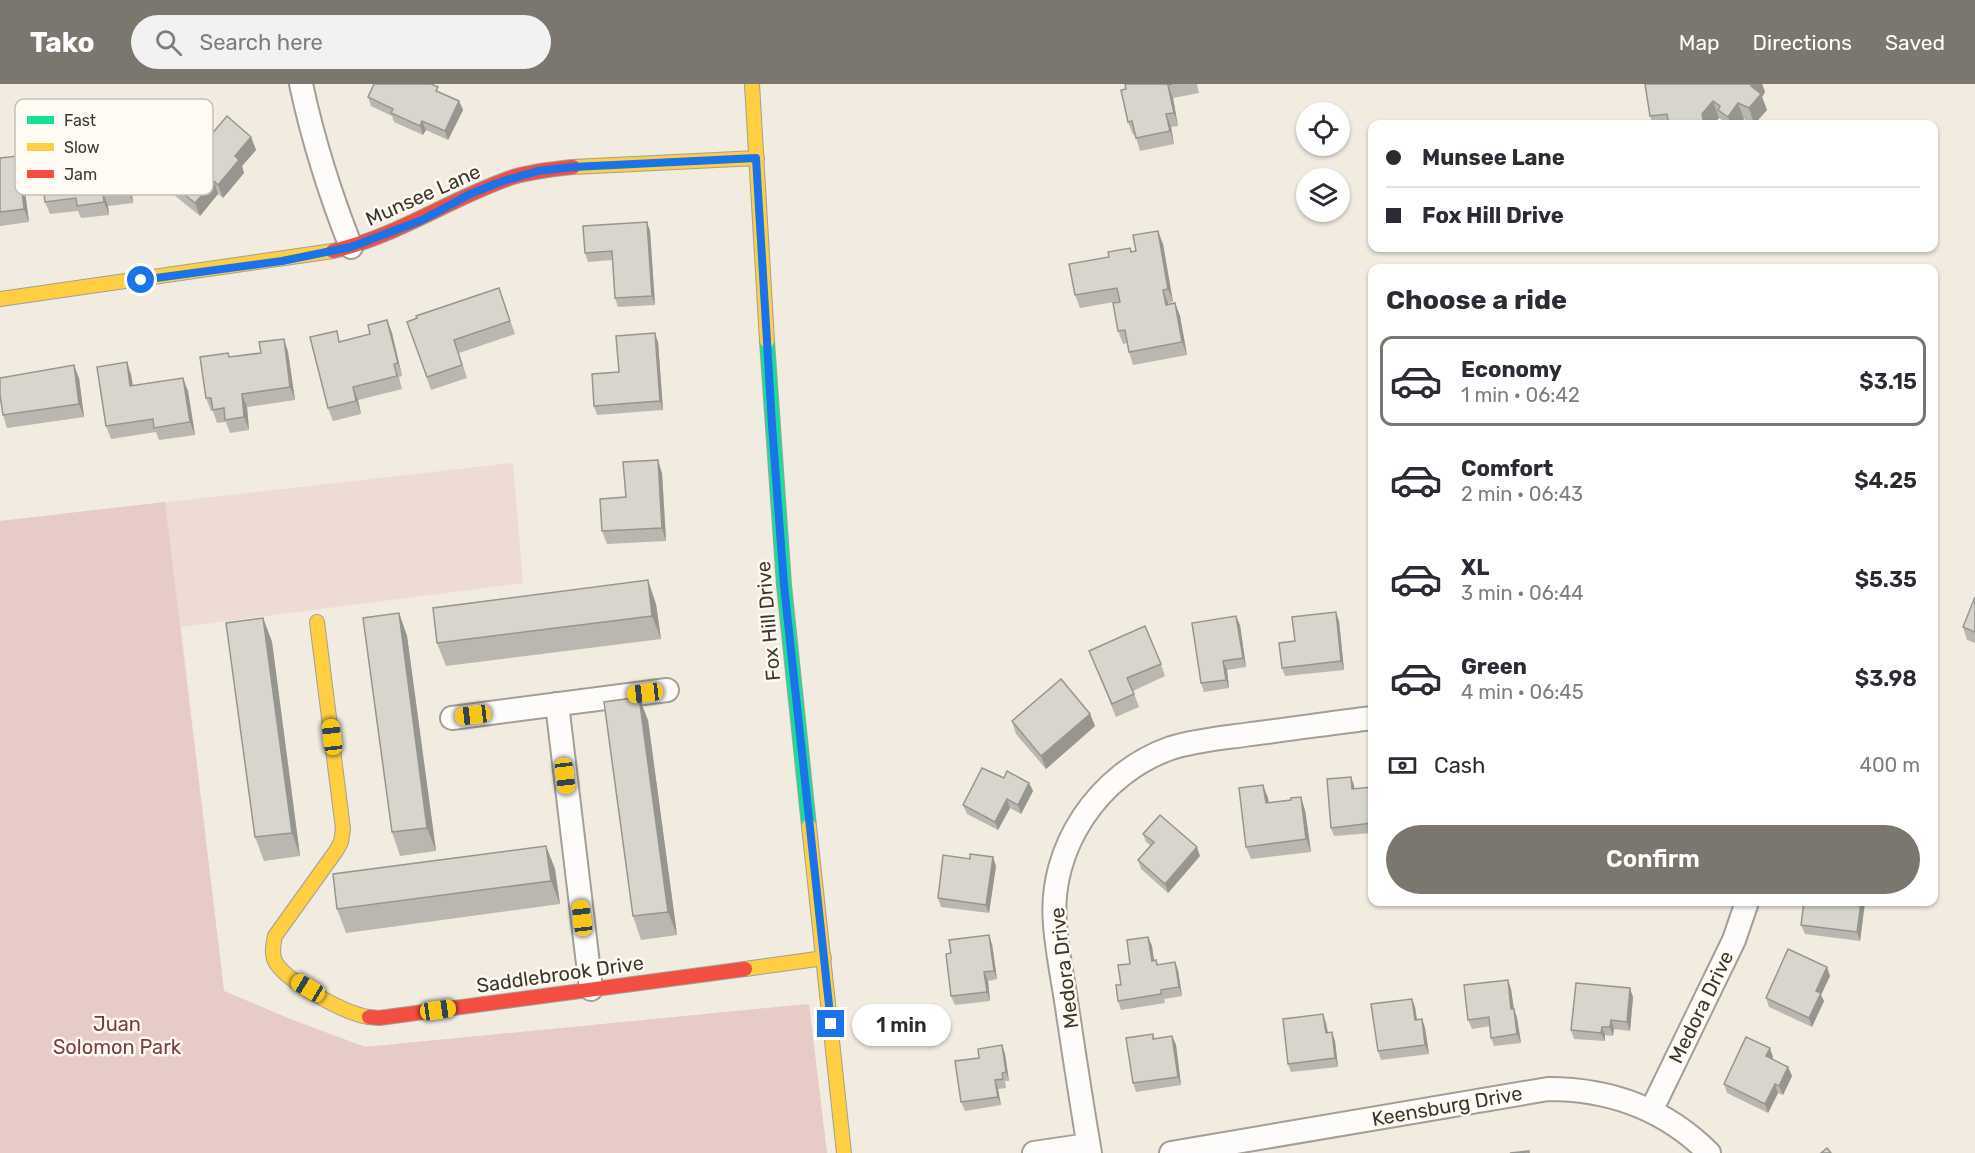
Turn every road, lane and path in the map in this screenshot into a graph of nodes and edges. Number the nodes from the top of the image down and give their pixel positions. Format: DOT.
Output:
graph roads {
  1 [pos="301,84"];
  2 [pos="752,84"];
  3 [pos="756,158"];
  4 [pos="351,247"];
  5 [pos="0,299"];
  6 [pos="317,622"];
  7 [pos="667,690"];
  8 [pos="556,704"];
  9 [pos="452,718"];
  10 [pos="1368,719"];
  11 [pos="1746,906"];
  12 [pos="824,958"];
  13 [pos="591,989"];
  14 [pos="1651,1111"];
  15 [pos="1089,1149"];
  16 [pos="844,1153"];
  17 [pos="1034,1153"];
  18 [pos="1171,1153"];
  19 [pos="1709,1153"];
  1 -- 4 [label="street"];
  2 -- 3 [label="street, Fox Hill Drive"];
  3 -- 4 [label="street, Munsee Lane"];
  3 -- 12 [label="street, Fox Hill Drive"];
  4 -- 5 [label="street, Munsee Lane"];
  6 -- 13 [label="street, Saddlebrook Drive"];
  7 -- 8 [label="street"];
  8 -- 9 [label="street"];
  8 -- 13 [label="street"];
  10 -- 15 [label="street, Medora Drive"];
  11 -- 14 [label="street, Medora Drive"];
  12 -- 13 [label="street, Saddlebrook Drive"];
  12 -- 16 [label="street, Fox Hill Drive"];
  14 -- 18 [label="street, Keensburg Drive"];
  14 -- 19 [label="street, Keensburg Drive"];
  15 -- 17 [label="street"];
}
